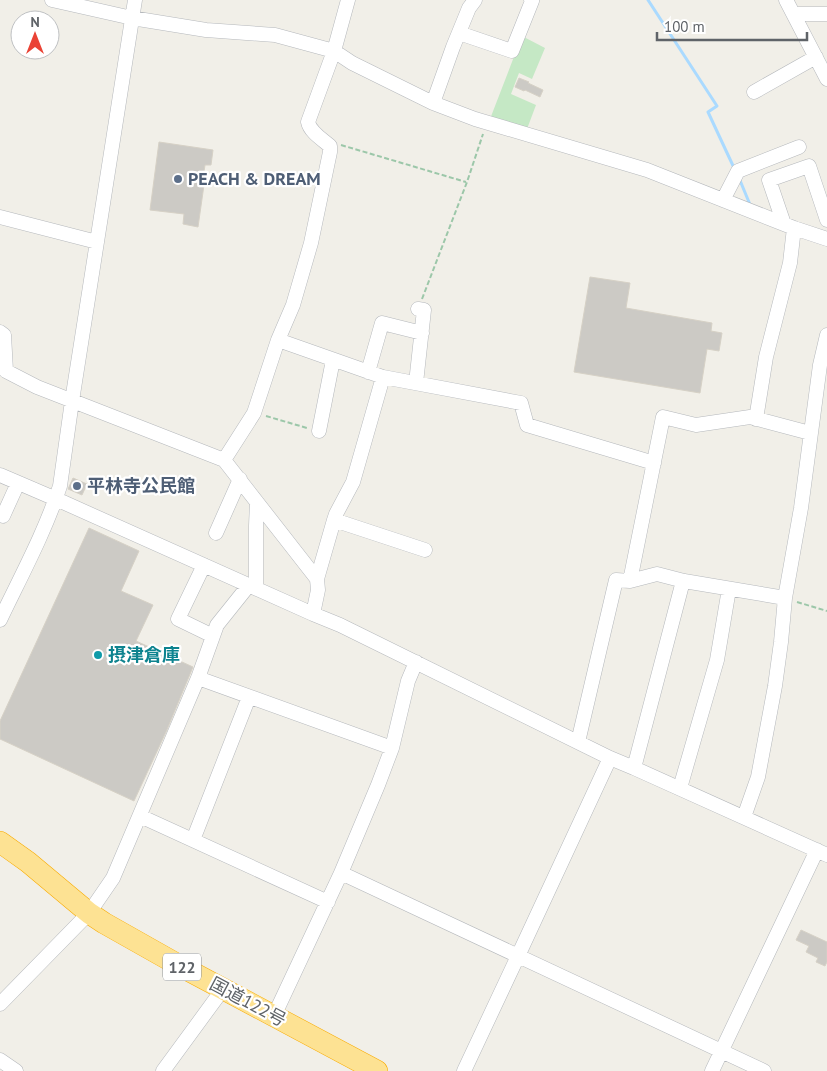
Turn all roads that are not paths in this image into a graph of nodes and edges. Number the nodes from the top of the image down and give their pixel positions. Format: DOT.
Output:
graph roads {
  1 [pos="52,0"];
  2 [pos="135,0"];
  3 [pos="348,0"];
  4 [pos="474,0"];
  5 [pos="532,0"];
  6 [pos="786,0"];
  7 [pos="794,14"];
  8 [pos="827,14"];
  9 [pos="132,18"];
  10 [pos="459,32"];
  11 [pos="334,51"];
  12 [pos="816,57"];
  13 [pos="827,79"];
  14 [pos="754,92"];
  15 [pos="433,103"];
  16 [pos="800,147"];
  17 [pos="723,200"];
  18 [pos="0,217"];
  19 [pos="827,220"];
  20 [pos="789,226"];
  21 [pos="827,239"];
  22 [pos="97,242"];
  23 [pos="418,309"];
  24 [pos="0,332"];
  25 [pos="422,333"];
  26 [pos="827,335"];
  27 [pos="278,340"];
  28 [pos="333,360"];
  29 [pos="368,372"];
  30 [pos="383,377"];
  31 [pos="416,383"];
  32 [pos="72,401"];
  33 [pos="756,419"];
  34 [pos="318,431"];
  35 [pos="810,433"];
  36 [pos="224,460"];
  37 [pos="654,463"];
  38 [pos="0,475"];
  39 [pos="240,479"];
  40 [pos="18,483"];
  41 [pos="56,499"];
  42 [pos="257,502"];
  43 [pos="3,516"];
  44 [pos="334,520"];
  45 [pos="216,533"];
  46 [pos="425,550"];
  47 [pos="204,565"];
  48 [pos="317,579"];
  49 [pos="630,581"];
  50 [pos="683,581"];
  51 [pos="252,586"];
  52 [pos="729,588"];
  53 [pos="785,598"];
  54 [pos="313,614"];
  55 [pos="0,620"];
  56 [pos="213,636"];
  57 [pos="416,662"];
  58 [pos="198,678"];
  59 [pos="249,697"];
  60 [pos="578,742"];
  61 [pos="392,748"];
  62 [pos="610,758"];
  63 [pos="634,768"];
  64 [pos="680,788"];
  65 [pos="140,816"];
  66 [pos="744,817"];
  67 [pos="193,840"];
  68 [pos="0,842"];
  69 [pos="822,853"];
  70 [pos="341,873"];
  71 [pos="328,902"];
  72 [pos="89,913"];
  73 [pos="518,956"];
  74 [pos="223,989"];
  75 [pos="0,1004"];
  76 [pos="274,1016"];
  77 [pos="721,1051"];
  78 [pos="0,1060"];
  79 [pos="16,1071"];
  80 [pos="163,1071"];
  81 [pos="377,1071"];
  82 [pos="464,1071"];
  83 [pos="712,1071"];
  84 [pos="764,1071"];
  1 -- 9 [label="street"];
  2 -- 9 [label="street"];
  3 -- 11 [label="street"];
  4 -- 10 [label="street"];
  5 -- 10 [label="street"];
  6 -- 7 [label="street"];
  7 -- 8 [label="street"];
  7 -- 12 [label="street"];
  9 -- 11 [label="street"];
  9 -- 22 [label="street"];
  10 -- 15 [label="street"];
  11 -- 15 [label="street"];
  11 -- 27 [label="street"];
  12 -- 13 [label="street"];
  12 -- 14 [label="street"];
  15 -- 17 [label="street"];
  16 -- 17 [label="street"];
  17 -- 20 [label="street"];
  18 -- 22 [label="street"];
  19 -- 20 [label="street"];
  20 -- 21 [label="street"];
  20 -- 33 [label="street"];
  22 -- 32 [label="street"];
  23 -- 25 [label="street"];
  24 -- 32 [label="street"];
  25 -- 29 [label="street"];
  25 -- 31 [label="street"];
  26 -- 35 [label="street"];
  27 -- 28 [label="street"];
  27 -- 36 [label="street"];
  28 -- 29 [label="street"];
  28 -- 34 [label="street"];
  29 -- 30 [label="street"];
  30 -- 31 [label="street"];
  30 -- 44 [label="street"];
  31 -- 37 [label="street"];
  32 -- 36 [label="street"];
  32 -- 41 [label="street"];
  33 -- 35 [label="street"];
  33 -- 37 [label="street"];
  35 -- 53 [label="street"];
  36 -- 39 [label="street"];
  37 -- 49 [label="street"];
  38 -- 40 [label="street"];
  39 -- 42 [label="street"];
  39 -- 45 [label="street"];
  40 -- 41 [label="street"];
  40 -- 43 [label="street"];
  41 -- 47 [label="street"];
  41 -- 55 [label="street"];
  42 -- 48 [label="street"];
  42 -- 51 [label="street"];
  44 -- 46 [label="street"];
  44 -- 48 [label="street"];
  47 -- 51 [label="street"];
  47 -- 56 [label="street"];
  48 -- 54 [label="street"];
  49 -- 50 [label="street"];
  49 -- 60 [label="street"];
  50 -- 52 [label="street"];
  50 -- 63 [label="street"];
  51 -- 54 [label="street"];
  51 -- 56 [label="street"];
  52 -- 53 [label="street"];
  52 -- 64 [label="street"];
  53 -- 66 [label="street"];
  54 -- 57 [label="street"];
  56 -- 58 [label="street"];
  57 -- 60 [label="street"];
  57 -- 61 [label="street"];
  58 -- 59 [label="street"];
  58 -- 65 [label="street"];
  59 -- 61 [label="street"];
  59 -- 67 [label="street"];
  60 -- 62 [label="street"];
  61 -- 70 [label="street"];
  62 -- 63 [label="street"];
  62 -- 73 [label="street"];
  63 -- 64 [label="street"];
  64 -- 66 [label="street"];
  65 -- 67 [label="street"];
  65 -- 72 [label="street"];
  66 -- 69 [label="street"];
  67 -- 71 [label="street"];
  68 -- 72 [label="highway, 国道122号 / 122"];
  69 -- 77 [label="street"];
  70 -- 71 [label="street"];
  70 -- 73 [label="street"];
  71 -- 76 [label="street"];
  72 -- 74 [label="highway, 国道122号 / 122"];
  72 -- 75 [label="street"];
  73 -- 77 [label="street"];
  73 -- 82 [label="street"];
  74 -- 76 [label="highway, 国道122号 / 122"];
  74 -- 80 [label="street"];
  76 -- 81 [label="highway, 国道122号 / 122"];
  77 -- 83 [label="street"];
  77 -- 84 [label="street"];
  78 -- 79 [label="street"];
}
